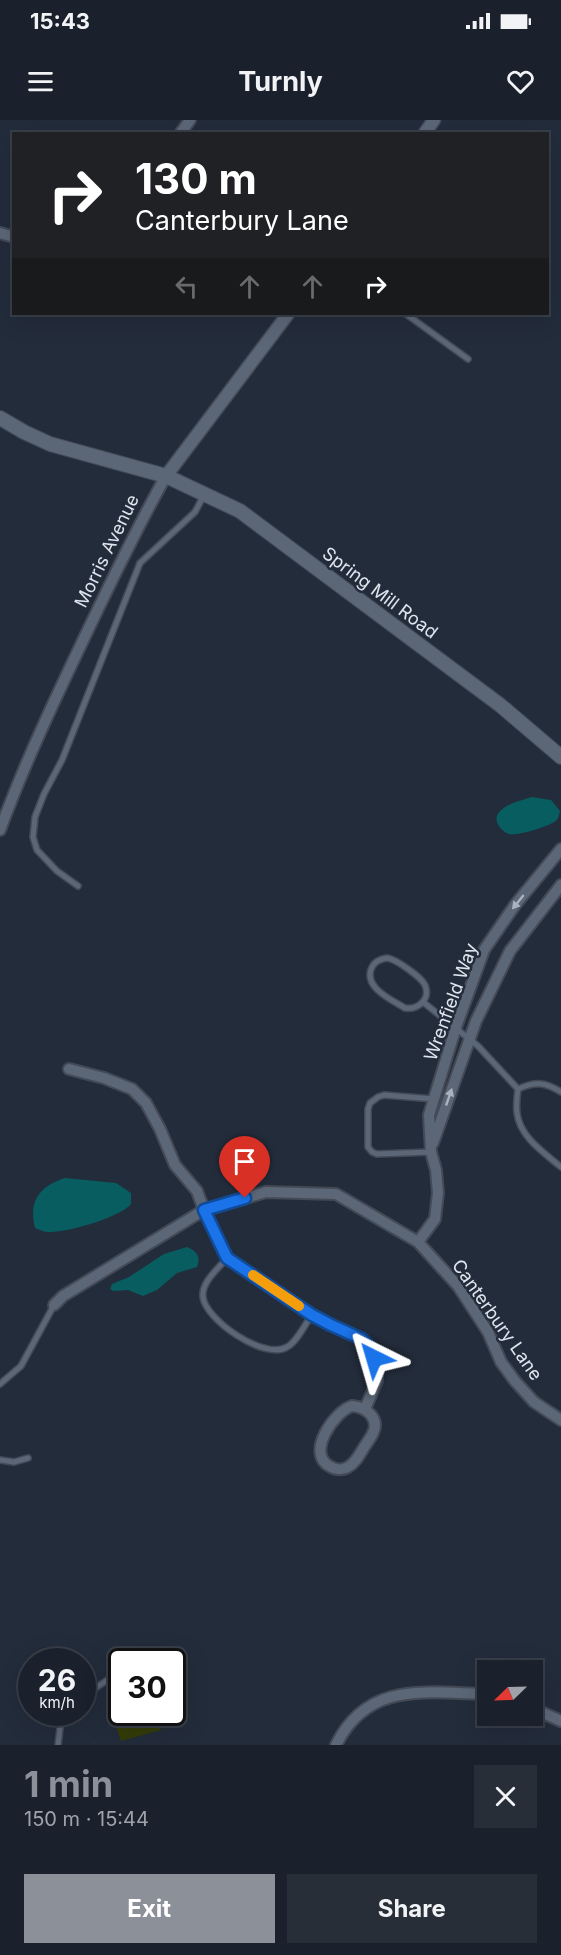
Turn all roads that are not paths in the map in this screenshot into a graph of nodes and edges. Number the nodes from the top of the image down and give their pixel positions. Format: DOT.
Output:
graph roads {
  1 [pos="287,315"];
  2 [pos="407,315"];
  3 [pos="468,359"];
  4 [pos="0,418"];
  5 [pos="166,476"];
  6 [pos="204,494"];
  7 [pos="561,757"];
  8 [pos="0,830"];
  9 [pos="561,849"];
  10 [pos="543,872"];
  11 [pos="561,884"];
  12 [pos="78,886"];
  13 [pos="423,1002"];
  14 [pos="456,1027"];
  15 [pos="470,1039"];
  16 [pos="69,1069"];
  17 [pos="518,1089"];
  18 [pos="561,1092"];
  19 [pos="434,1099"];
  20 [pos="430,1152"];
  21 [pos="561,1167"];
  22 [pos="204,1210"];
  23 [pos="418,1242"];
  24 [pos="227,1258"];
  25 [pos="54,1305"];
  26 [pos="312,1315"];
  27 [pos="0,1384"];
  28 [pos="365,1409"];
  29 [pos="561,1420"];
  30 [pos="28,1458"];
  31 [pos="0,1460"];
  32 [pos="477,1694"];
  33 [pos="543,1713"];
  34 [pos="561,1720"];
  35 [pos="60,1726"];
  36 [pos="58,1745"];
  37 [pos="336,1745"];
  1 -- 5 [label="street, Morris Avenue"];
  2 -- 3 [label="lane"];
  4 -- 5 [label="main road, Spring Mill Road"];
  5 -- 6 [label="main road, Spring Mill Road"];
  5 -- 8 [label="street, Morris Avenue"];
  6 -- 7 [label="main road, Spring Mill Road"];
  6 -- 12 [label="lane"];
  9 -- 10 [label="street, Wrenfield Way"];
  10 -- 11 [label="street"];
  10 -- 14 [label="street, Wrenfield Way, one-way"];
  11 -- 15 [label="street, Wrenfield Way"];
  13 -- 13 [label="lane"];
  13 -- 14 [label="lane"];
  14 -- 15 [label="lane"];
  14 -- 19 [label="street, Wrenfield Way"];
  15 -- 17 [label="lane"];
  20 -- 15 [label="street, Wrenfield Way, one-way"];
  16 -- 22 [label="street"];
  17 -- 18 [label="lane"];
  17 -- 21 [label="lane"];
  19 -- 20 [label="street, Wrenfield Way"];
  19 -- 20 [label="lane"];
  20 -- 23 [label="street, Wrenfield Way"];
  22 -- 23 [label="street, Canterbury Lane"];
  22 -- 24 [label="street"];
  22 -- 25 [label="street, Canterbury Lane"];
  23 -- 29 [label="street, Canterbury Lane"];
  24 -- 26 [label="street"];
  24 -- 26 [label="lane"];
  25 -- 27 [label="lane"];
  26 -- 28 [label="street"];
  28 -- 28 [label="street"];
  30 -- 31 [label="lane"];
  32 -- 37 [label="street"];
  33 -- 34 [label="street"];
  35 -- 36 [label="lane"];
}
